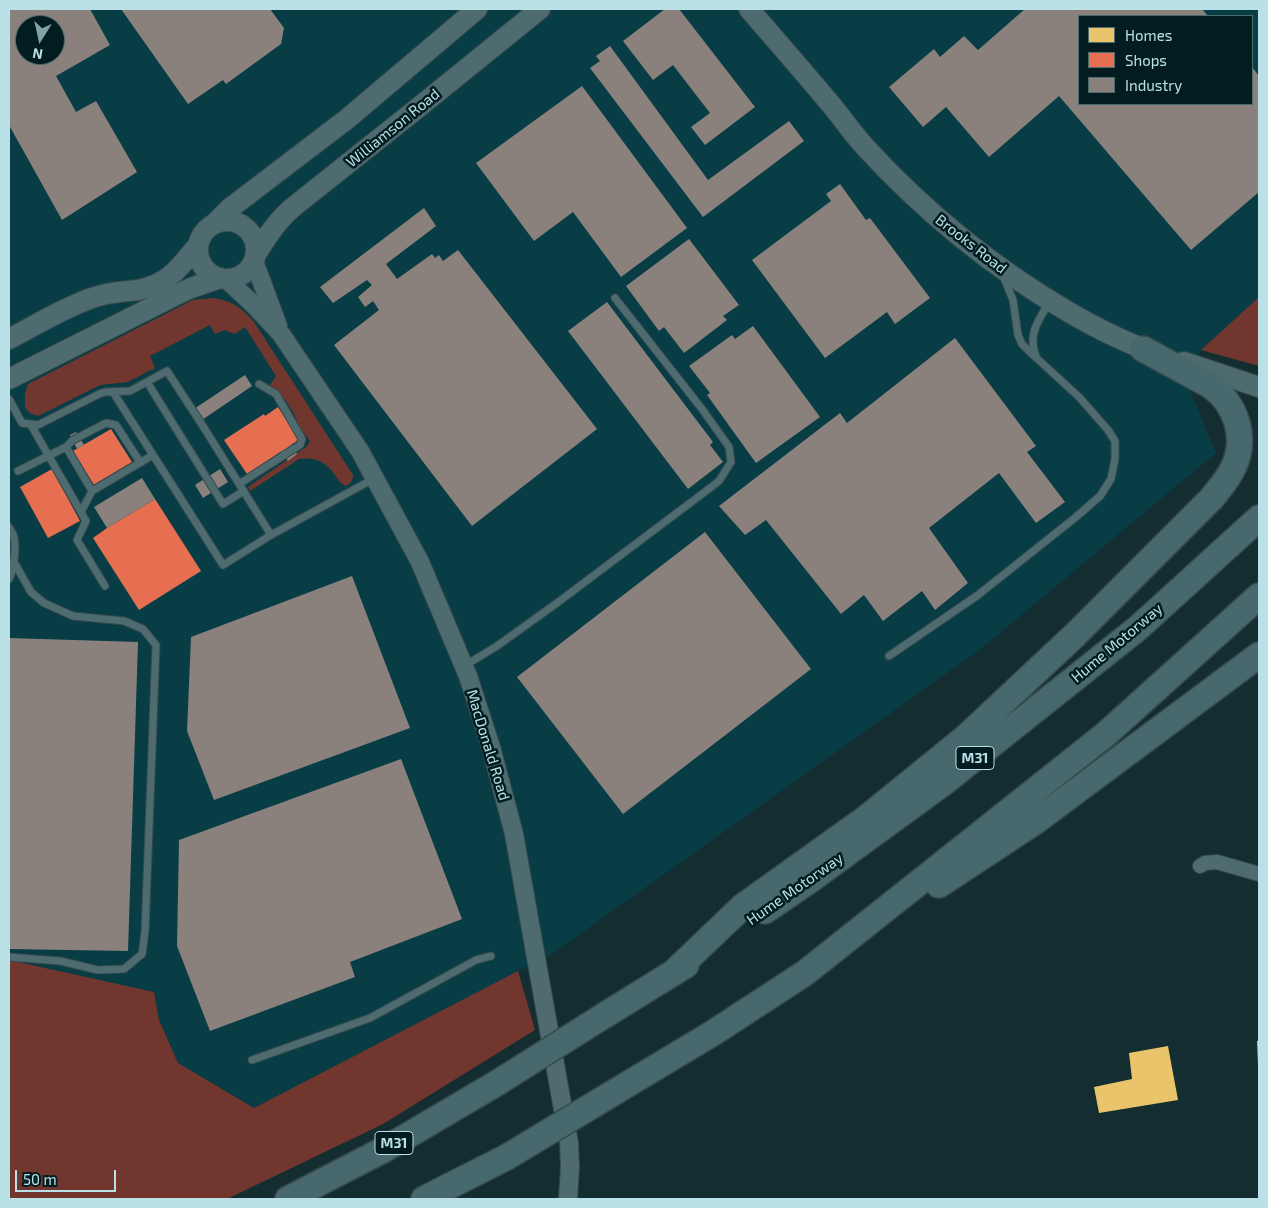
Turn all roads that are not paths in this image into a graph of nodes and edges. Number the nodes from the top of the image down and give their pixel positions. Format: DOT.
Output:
graph roads {
  1 [pos="477,9"];
  2 [pos="540,9"];
  3 [pos="749,9"];
  4 [pos="214,224"];
  5 [pos="198,245"];
  6 [pos="255,259"];
  7 [pos="997,266"];
  8 [pos="223,279"];
  9 [pos="615,298"];
  10 [pos="1050,301"];
  11 [pos="281,334"];
  12 [pos="9,340"];
  13 [pos="1143,349"];
  14 [pos="1041,362"];
  15 [pos="9,379"];
  16 [pos="147,382"];
  17 [pos="259,384"];
  18 [pos="1259,387"];
  19 [pos="113,392"];
  20 [pos="9,399"];
  21 [pos="31,425"];
  22 [pos="66,447"];
  23 [pos="153,455"];
  24 [pos="49,456"];
  25 [pos="140,462"];
  26 [pos="18,470"];
  27 [pos="375,478"];
  28 [pos="239,484"];
  29 [pos="92,491"];
  30 [pos="244,491"];
  31 [pos="81,512"];
  32 [pos="1259,518"];
  33 [pos="9,527"];
  34 [pos="271,535"];
  35 [pos="14,562"];
  36 [pos="9,579"];
  37 [pos="105,586"];
  38 [pos="1259,596"];
  39 [pos="890,656"];
  40 [pos="1259,656"];
  41 [pos="464,667"];
  42 [pos="1200,866"];
  43 [pos="1259,874"];
  44 [pos="491,956"];
  45 [pos="9,957"];
  46 [pos="673,973"];
  47 [pos="805,973"];
  48 [pos="252,1060"];
  49 [pos="288,1199"];
  50 [pos="424,1199"];
  51 [pos="568,1199"];
  1 -- 4 [label="main road"];
  2 -- 6 [label="main road, Williamson Road"];
  3 -- 7 [label="main road, Brooks Road"];
  4 -- 5 [label="main road"];
  4 -- 6 [label="main road"];
  5 -- 8 [label="main road"];
  5 -- 12 [label="main road"];
  6 -- 8 [label="main road"];
  6 -- 11 [label="street, MacDonald Road"];
  7 -- 10 [label="main road, Brooks Road"];
  7 -- 14 [label="lane"];
  8 -- 11 [label="street, MacDonald Road"];
  8 -- 15 [label="main road"];
  9 -- 41 [label="lane"];
  10 -- 13 [label="main road, Brooks Road"];
  10 -- 14 [label="lane"];
  11 -- 27 [label="street, MacDonald Road"];
  13 -- 18 [label="main road, Brooks Road"];
  13 -- 46 [label="highway"];
  14 -- 39 [label="lane"];
  16 -- 19 [label="lane"];
  16 -- 28 [label="lane"];
  16 -- 30 [label="lane"];
  17 -- 28 [label="lane"];
  19 -- 21 [label="lane"];
  19 -- 23 [label="lane"];
  20 -- 21 [label="lane"];
  21 -- 24 [label="lane"];
  22 -- 24 [label="lane"];
  22 -- 25 [label="lane"];
  22 -- 29 [label="lane"];
  23 -- 25 [label="lane"];
  23 -- 34 [label="lane"];
  24 -- 26 [label="lane"];
  24 -- 31 [label="lane"];
  25 -- 29 [label="lane"];
  27 -- 34 [label="lane"];
  27 -- 41 [label="street, MacDonald Road"];
  28 -- 30 [label="lane"];
  29 -- 31 [label="lane"];
  30 -- 34 [label="lane"];
  31 -- 37 [label="lane"];
  32 -- 46 [label="highway, Hume Motorway / M31"];
  33 -- 35 [label="lane"];
  35 -- 36 [label="lane"];
  35 -- 45 [label="lane"];
  38 -- 47 [label="highway"];
  40 -- 47 [label="highway"];
  41 -- 51 [label="street, MacDonald Road"];
  42 -- 43 [label="street"];
  44 -- 48 [label="lane"];
  46 -- 49 [label="highway, Hume Motorway / M31, bridge"];
  47 -- 50 [label="highway, bridge"];
}
